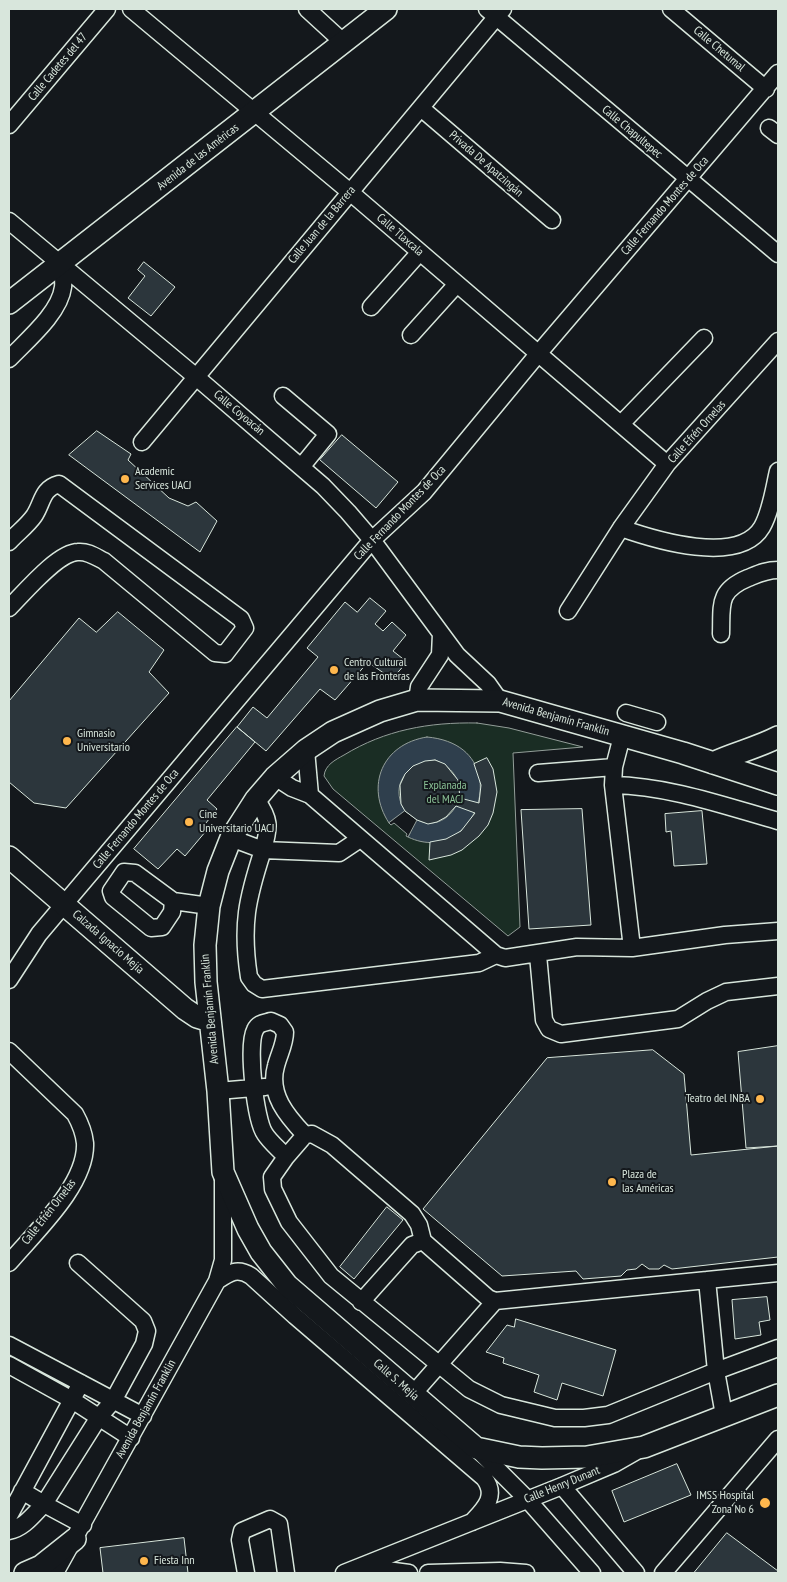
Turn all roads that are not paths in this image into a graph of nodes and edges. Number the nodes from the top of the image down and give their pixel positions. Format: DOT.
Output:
graph roads {
  1 [pos="107,9"];
  2 [pos="131,9"];
  3 [pos="307,9"];
  4 [pos="386,9"];
  5 [pos="671,9"];
  6 [pos="496,11"];
  7 [pos="343,42"];
  8 [pos="778,73"];
  9 [pos="766,89"];
  10 [pos="421,108"];
  11 [pos="254,113"];
  12 [pos="9,125"];
  13 [pos="688,179"];
  14 [pos="350,192"];
  15 [pos="552,220"];
  16 [pos="9,221"];
  17 [pos="420,252"];
  18 [pos="778,254"];
  19 [pos="61,264"];
  20 [pos="457,284"];
  21 [pos="9,303"];
  22 [pos="371,307"];
  23 [pos="411,335"];
  24 [pos="704,338"];
  25 [pos="778,341"];
  26 [pos="538,354"];
  27 [pos="9,360"];
  28 [pos="196,376"];
  29 [pos="283,396"];
  30 [pos="621,424"];
  31 [pos="142,442"];
  32 [pos="668,464"];
  33 [pos="302,466"];
  34 [pos="778,471"];
  35 [pos="622,528"];
  36 [pos="372,540"];
  37 [pos="9,542"];
  38 [pos="778,570"];
  39 [pos="9,608"];
  40 [pos="568,611"];
  41 [pos="441,634"];
  42 [pos="721,634"];
  43 [pos="417,700"];
  44 [pos="500,701"];
  45 [pos="657,722"];
  46 [pos="628,737"];
  47 [pos="778,737"];
  48 [pos="306,750"];
  49 [pos="713,763"];
  50 [pos="614,767"];
  51 [pos="538,773"];
  52 [pos="275,777"];
  53 [pos="778,784"];
  54 [pos="614,785"];
  55 [pos="310,795"];
  56 [pos="256,799"];
  57 [pos="778,821"];
  58 [pos="231,838"];
  59 [pos="360,839"];
  60 [pos="263,850"];
  61 [pos="9,857"];
  62 [pos="173,902"];
  63 [pos="64,904"];
  64 [pos="209,906"];
  65 [pos="778,931"];
  66 [pos="632,948"];
  67 [pos="496,955"];
  68 [pos="538,955"];
  69 [pos="9,980"];
  70 [pos="778,986"];
  71 [pos="210,1021"];
  72 [pos="9,1051"];
  73 [pos="275,1086"];
  74 [pos="255,1088"];
  75 [pos="218,1091"];
  76 [pos="305,1135"];
  77 [pos="286,1157"];
  78 [pos="223,1172"];
  79 [pos="423,1241"];
  80 [pos="9,1262"];
  81 [pos="78,1263"];
  82 [pos="778,1273"];
  83 [pos="707,1280"];
  84 [pos="217,1281"];
  85 [pos="495,1301"];
  86 [pos="362,1302"];
  87 [pos="9,1345"];
  88 [pos="778,1348"];
  89 [pos="9,1365"];
  90 [pos="439,1366"];
  91 [pos="716,1371"];
  92 [pos="81,1384"];
  93 [pos="413,1394"];
  94 [pos="778,1395"];
  95 [pos="72,1400"];
  96 [pos="113,1401"];
  97 [pos="724,1414"];
  98 [pos="143,1416"];
  99 [pos="99,1418"];
  100 [pos="131,1438"];
  101 [pos="778,1440"];
  102 [pos="644,1447"];
  103 [pos="476,1448"];
  104 [pos="562,1486"];
  105 [pos="22,1491"];
  106 [pos="527,1499"];
  107 [pos="44,1504"];
  108 [pos="9,1516"];
  109 [pos="472,1522"];
  110 [pos="9,1531"];
  111 [pos="79,1532"];
  112 [pos="364,1567"];
  113 [pos="25,1573"];
  114 [pos="55,1573"];
  115 [pos="246,1573"];
  116 [pos="286,1573"];
  117 [pos="344,1573"];
  118 [pos="409,1573"];
  119 [pos="428,1573"];
  120 [pos="526,1573"];
  121 [pos="592,1573"];
  122 [pos="636,1573"];
  123 [pos="663,1573"];
  1 -- 12 [label="street, Calle Cadetes del 47"];
  2 -- 11 [label="street, Calle Tlaxcala"];
  3 -- 7 [label="street"];
  4 -- 7 [label="main road, Avenida de las Américas"];
  5 -- 9 [label="street, Calle Chetumal"];
  6 -- 10 [label="street, Calle Juan de la Barrera"];
  6 -- 13 [label="street, Calle Chapultepec"];
  7 -- 11 [label="main road, Avenida de las Américas"];
  8 -- 9 [label="street, Calle Fernando Montes de Oca"];
  9 -- 13 [label="street, Calle Fernando Montes de Oca"];
  10 -- 14 [label="street, Calle Juan de la Barrera"];
  10 -- 15 [label="street, Privada De Apatzingán"];
  11 -- 14 [label="street, Calle Tlaxcala"];
  11 -- 19 [label="main road, Avenida de las Américas"];
  13 -- 18 [label="street, Calle Chapultepec"];
  13 -- 26 [label="street, Calle Fernando Montes de Oca"];
  14 -- 17 [label="street, Calle Tlaxcala"];
  14 -- 28 [label="street, Calle Juan de la Barrera"];
  16 -- 19 [label="street, Calle Coyoacán"];
  17 -- 20 [label="street, Calle Tlaxcala"];
  17 -- 22 [label="street"];
  19 -- 21 [label="main road, Avenida de las Américas"];
  19 -- 27 [label="street"];
  19 -- 28 [label="street, Calle Coyoacán"];
  20 -- 23 [label="street"];
  20 -- 26 [label="street, Calle Tlaxcala"];
  24 -- 30 [label="street"];
  25 -- 32 [label="street, Calle Efrén Ornelas"];
  26 -- 30 [label="street, Calle Tlaxcala"];
  26 -- 36 [label="street, Calle Fernando Montes de Oca"];
  28 -- 31 [label="street, Calle Juan de la Barrera"];
  28 -- 33 [label="street, Calle Coyoacán"];
  29 -- 33 [label="street"];
  30 -- 32 [label="street, Calle Tlaxcala"];
  32 -- 35 [label="street, Calle Efrén Ornelas"];
  33 -- 36 [label="street, Calle Coyoacán"];
  34 -- 35 [label="street"];
  35 -- 40 [label="street, Calle Efrén Ornelas"];
  36 -- 41 [label="street, Calle Coyoacán"];
  36 -- 63 [label="street, Calle Fernando Montes de Oca"];
  37 -- 39 [label="street"];
  38 -- 42 [label="street"];
  41 -- 43 [label="street"];
  41 -- 44 [label="street, Calle Coyoacán"];
  43 -- 44 [label="main road, Avenida Benjamín Franklin"];
  43 -- 48 [label="main road, Avenida Benjamín Franklin"];
  44 -- 46 [label="main road, Avenida Benjamín Franklin"];
  45 -- 46 [label="street"];
  46 -- 49 [label="main road, Avenida Benjamín Franklin"];
  46 -- 50 [label="street"];
  47 -- 49 [label="main road"];
  48 -- 52 [label="main road, Avenida Benjamín Franklin"];
  48 -- 55 [label="street"];
  49 -- 53 [label="main road, Avenida Benjamín Franklin"];
  50 -- 51 [label="street"];
  50 -- 54 [label="street"];
  52 -- 55 [label="street"];
  52 -- 56 [label="main road, Avenida Benjamín Franklin"];
  54 -- 57 [label="street"];
  54 -- 66 [label="street"];
  55 -- 59 [label="street"];
  56 -- 58 [label="main road, Avenida Benjamín Franklin"];
  56 -- 60 [label="street"];
  58 -- 60 [label="street"];
  58 -- 64 [label="main road, Avenida Benjamín Franklin"];
  59 -- 60 [label="street"];
  59 -- 67 [label="street"];
  60 -- 67 [label="street"];
  61 -- 63 [label="main road, Calzada Ignacio Mejía"];
  62 -- 64 [label="street"];
  63 -- 69 [label="street, Calle Fernando Montes de Oca"];
  63 -- 71 [label="main road, Calzada Ignacio Mejía"];
  64 -- 71 [label="main road, Avenida Benjamín Franklin"];
  65 -- 66 [label="street"];
  66 -- 68 [label="street"];
  67 -- 68 [label="street"];
  68 -- 70 [label="street"];
  71 -- 75 [label="main road, Avenida Benjamín Franklin"];
  72 -- 80 [label="street, Calle Efrén Ornelas"];
  73 -- 74 [label="street"];
  73 -- 74 [label="street"];
  73 -- 76 [label="street"];
  74 -- 75 [label="street"];
  74 -- 77 [label="street"];
  75 -- 78 [label="main road, Avenida Benjamín Franklin"];
  76 -- 77 [label="street"];
  76 -- 79 [label="street"];
  77 -- 86 [label="street"];
  78 -- 84 [label="street, Avenida Benjamín Franklin"];
  78 -- 93 [label="main road, Calle S. Mejía"];
  79 -- 85 [label="street"];
  79 -- 86 [label="street"];
  81 -- 96 [label="street"];
  82 -- 83 [label="street"];
  83 -- 85 [label="street"];
  83 -- 91 [label="street"];
  84 -- 98 [label="street, Avenida Benjamín Franklin"];
  84 -- 109 [label="street"];
  85 -- 90 [label="street"];
  86 -- 90 [label="street"];
  87 -- 92 [label="street"];
  88 -- 91 [label="street"];
  89 -- 95 [label="street"];
  90 -- 91 [label="street"];
  90 -- 93 [label="street"];
  91 -- 97 [label="street"];
  92 -- 95 [label="street"];
  92 -- 96 [label="street"];
  93 -- 103 [label="main road, Calle S. Mejía"];
  94 -- 97 [label="main road, Calle Henry Dunant"];
  95 -- 99 [label="street"];
  95 -- 105 [label="street"];
  96 -- 98 [label="street"];
  96 -- 99 [label="street"];
  97 -- 102 [label="main road, Calle Henry Dunant"];
  98 -- 100 [label="street, Avenida Benjamín Franklin"];
  99 -- 100 [label="street"];
  99 -- 107 [label="street"];
  100 -- 111 [label="street, Avenida Benjamín Franklin"];
  101 -- 123 [label="street"];
  102 -- 103 [label="main road"];
  102 -- 104 [label="street, Calle Henry Dunant"];
  103 -- 106 [label="street, Calle S. Mejía"];
  104 -- 106 [label="street, Calle Henry Dunant"];
  104 -- 122 [label="street"];
  105 -- 107 [label="street"];
  105 -- 108 [label="street"];
  106 -- 109 [label="street, Calle Henry Dunant"];
  106 -- 121 [label="street, Calle S. Mejía"];
  107 -- 110 [label="street"];
  107 -- 111 [label="street"];
  109 -- 112 [label="street, Calle Henry Dunant"];
  111 -- 113 [label="main road"];
  111 -- 114 [label="street, Avenida Benjamín Franklin"];
  112 -- 117 [label="street, Calle Henry Dunant"];
  112 -- 118 [label="street"];
  115 -- 116 [label="street"];
  119 -- 120 [label="street"];
}
